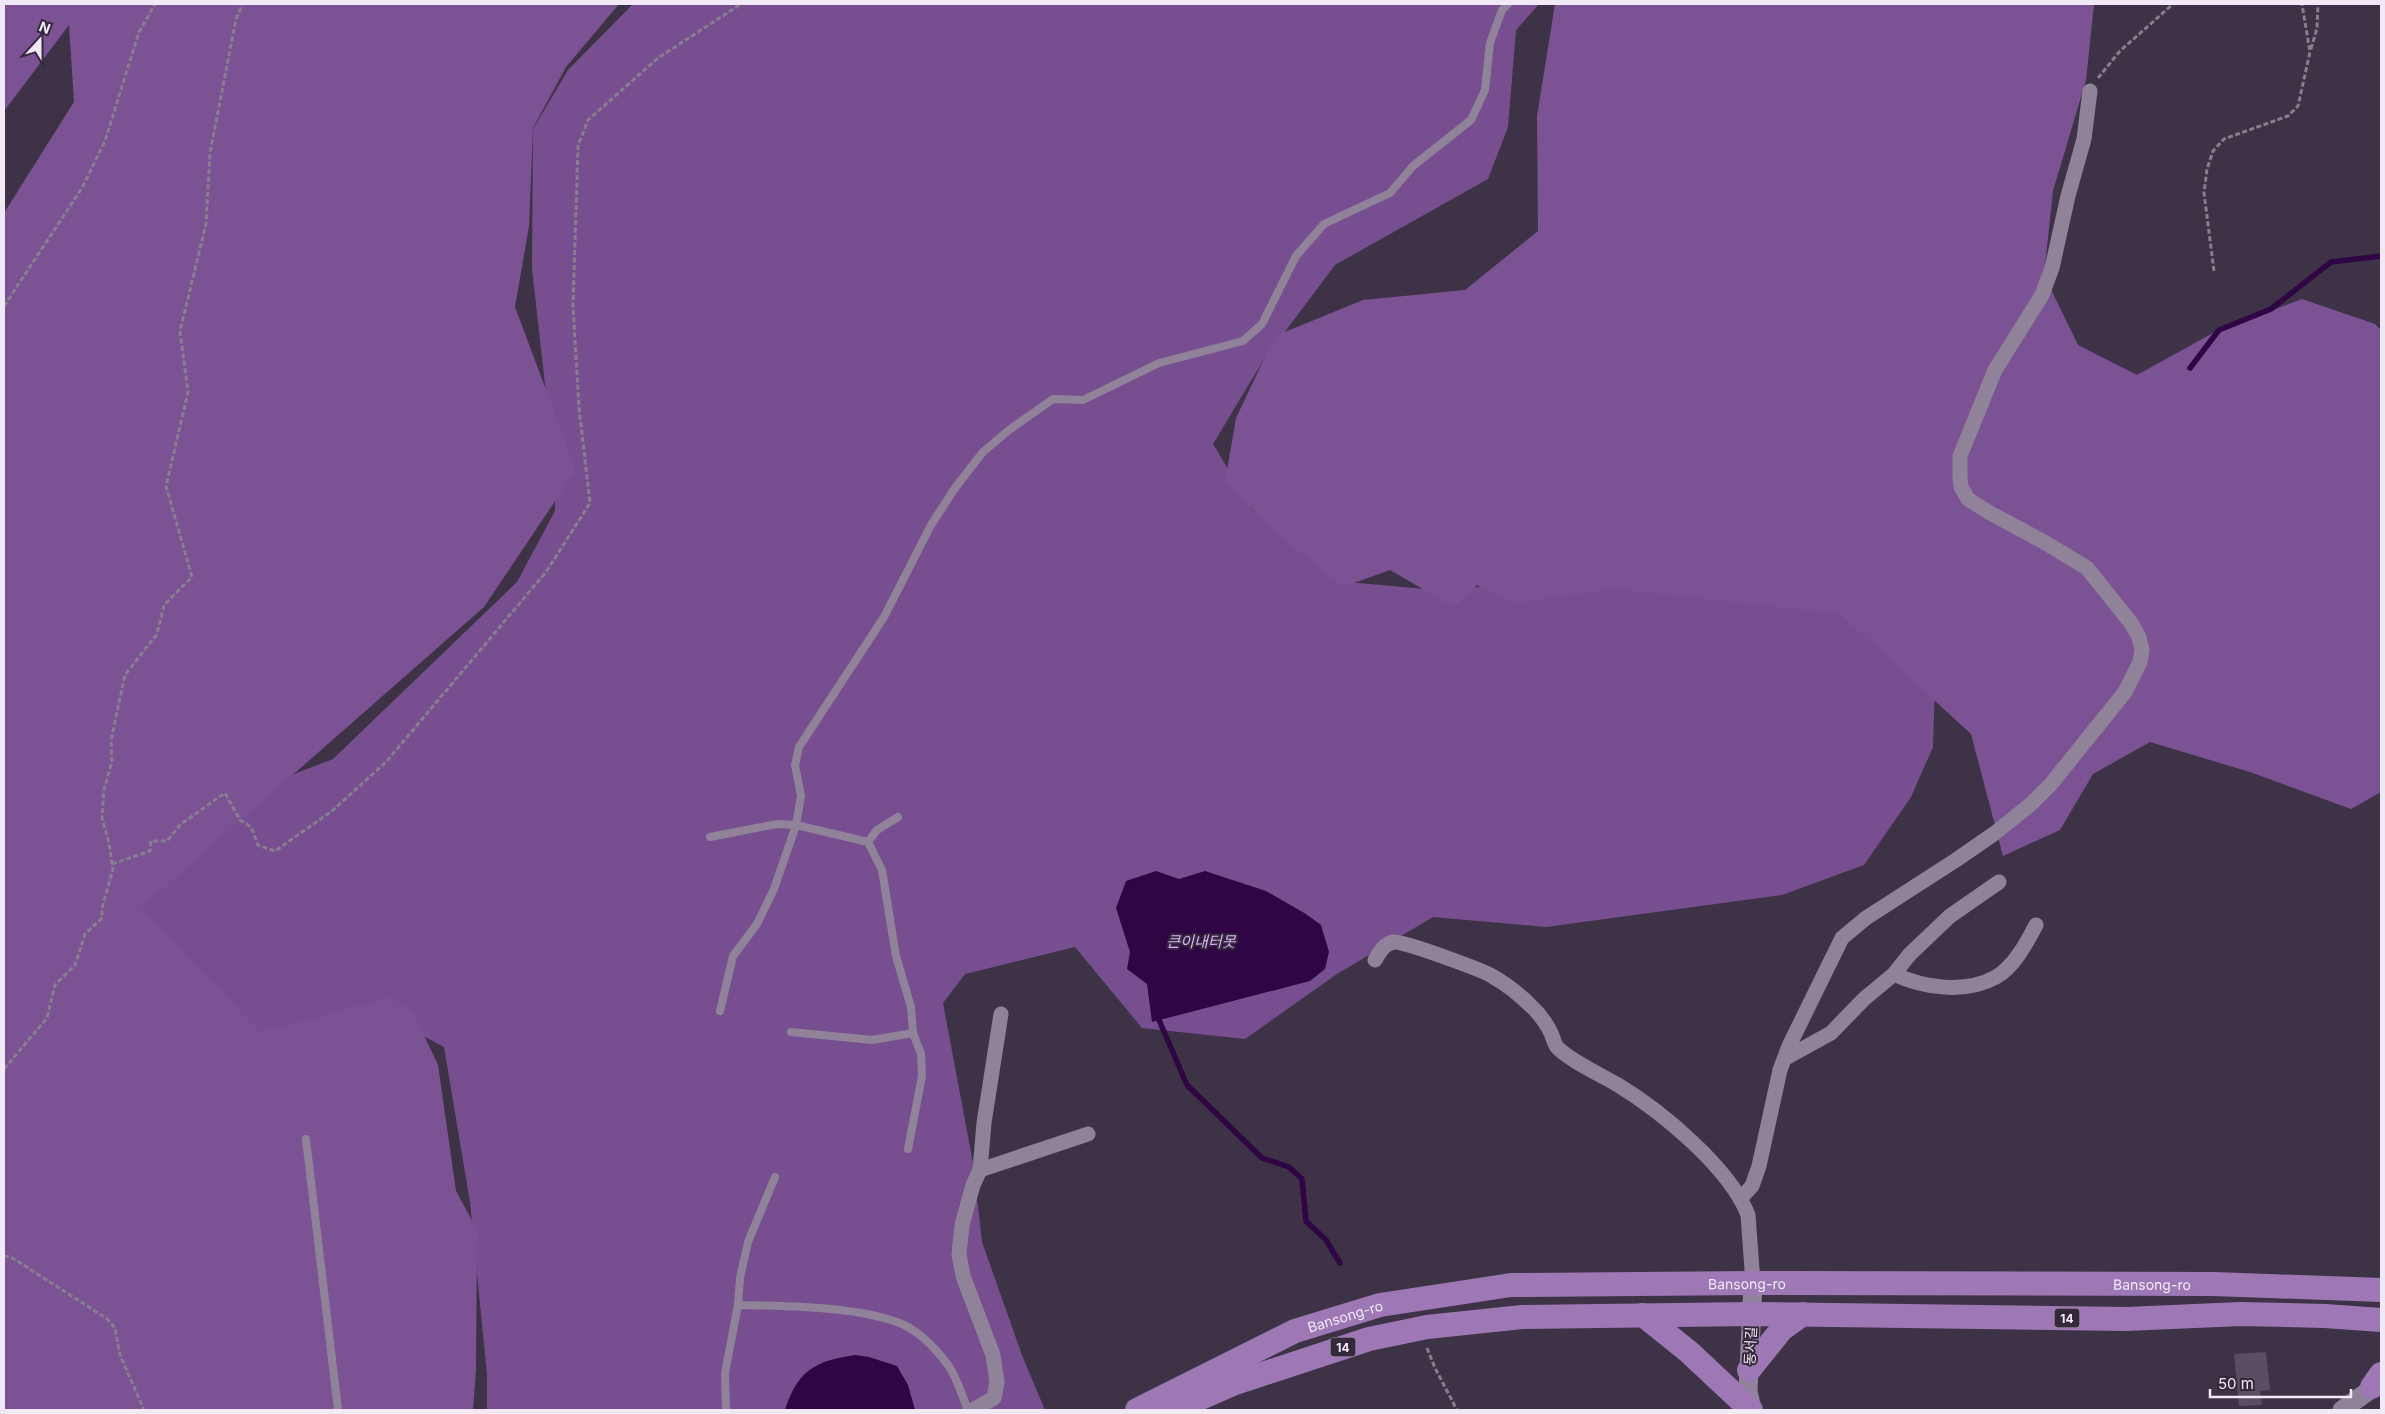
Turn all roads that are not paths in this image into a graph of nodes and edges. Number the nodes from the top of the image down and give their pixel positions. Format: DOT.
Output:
graph roads {
  1 [pos="1508,4"];
  2 [pos="2090,91"];
  3 [pos="898,817"];
  4 [pos="796,825"];
  5 [pos="710,837"];
  6 [pos="868,842"];
  7 [pos="2000,882"];
  8 [pos="2036,925"];
  9 [pos="1375,960"];
  10 [pos="1894,974"];
  11 [pos="720,1011"];
  12 [pos="1001,1014"];
  13 [pos="791,1032"];
  14 [pos="913,1032"];
  15 [pos="1784,1059"];
  16 [pos="1088,1134"];
  17 [pos="306,1139"];
  18 [pos="908,1149"];
  19 [pos="980,1170"];
  20 [pos="776,1177"];
  21 [pos="1740,1199"];
  22 [pos="1753,1283"];
  23 [pos="1659,1284"];
  24 [pos="2381,1290"];
  25 [pos="738,1305"];
  26 [pos="1752,1314"];
  27 [pos="1803,1314"];
  28 [pos="1643,1315"];
  29 [pos="1597,1316"];
  30 [pos="2381,1320"];
  31 [pos="1749,1370"];
  32 [pos="2379,1382"];
  33 [pos="338,1410"];
  34 [pos="726,1410"];
  35 [pos="968,1410"];
  36 [pos="973,1410"];
  37 [pos="1137,1410"];
  38 [pos="1172,1410"];
  39 [pos="1751,1410"];
  40 [pos="2342,1410"];
  1 -- 4 [label="lane"];
  2 -- 15 [label="street"];
  3 -- 6 [label="lane"];
  4 -- 5 [label="lane"];
  4 -- 6 [label="lane"];
  4 -- 11 [label="lane"];
  6 -- 14 [label="lane"];
  7 -- 10 [label="street"];
  8 -- 10 [label="street"];
  9 -- 21 [label="street"];
  10 -- 15 [label="street"];
  12 -- 19 [label="street"];
  13 -- 14 [label="lane"];
  14 -- 18 [label="lane"];
  15 -- 21 [label="street"];
  16 -- 19 [label="street"];
  17 -- 33 [label="lane"];
  19 -- 36 [label="street"];
  20 -- 25 [label="lane"];
  21 -- 22 [label="street"];
  22 -- 23 [label="main road, Bansong-ro / 14"];
  22 -- 24 [label="main road, Bansong-ro / 14"];
  22 -- 26 [label="street, 동서길"];
  23 -- 29 [label="main road"];
  23 -- 37 [label="main road, Bansong-ro / 14"];
  25 -- 34 [label="lane"];
  25 -- 35 [label="lane"];
  26 -- 27 [label="main road, Bansong-ro / 14"];
  26 -- 28 [label="main road, Bansong-ro / 14"];
  26 -- 31 [label="street, 동서길"];
  27 -- 30 [label="main road, Bansong-ro / 14"];
  27 -- 31 [label="main road"];
  28 -- 29 [label="main road, Bansong-ro / 14"];
  28 -- 39 [label="main road"];
  29 -- 38 [label="main road, Bansong-ro / 14"];
  31 -- 39 [label="street, 동서길"];
  32 -- 40 [label="street"];
}
